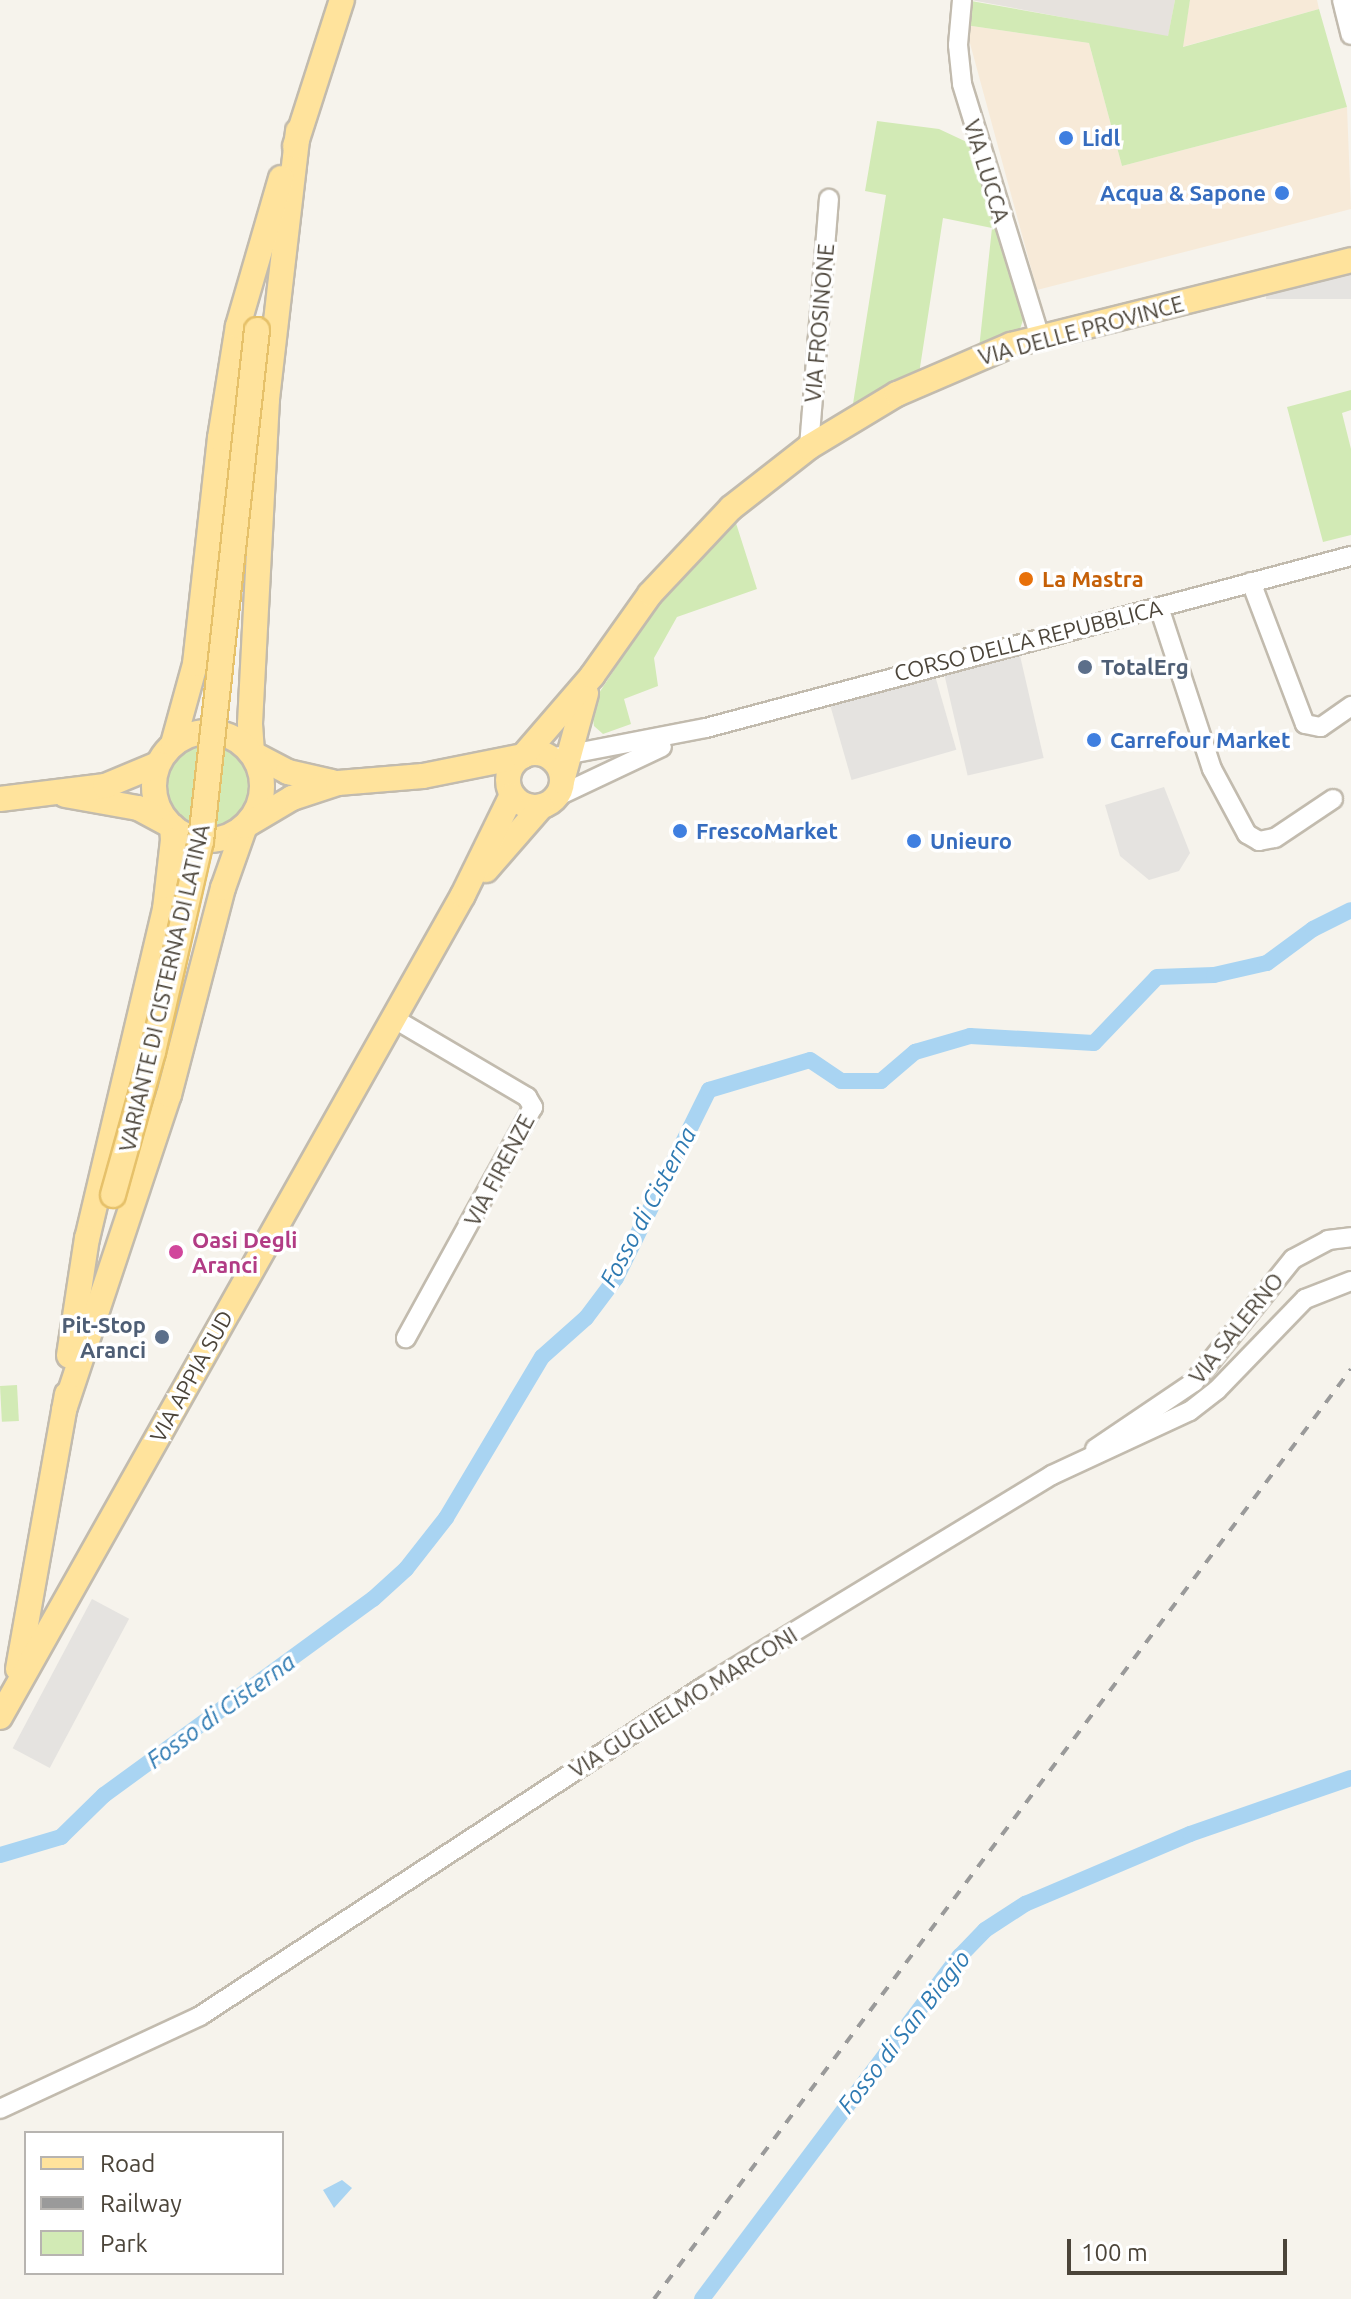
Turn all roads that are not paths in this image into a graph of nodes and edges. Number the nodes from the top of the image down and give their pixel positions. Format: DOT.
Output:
graph roads {
  1 [pos="342,0"];
  2 [pos="962,0"];
  3 [pos="1342,0"];
  4 [pos="1351,35"];
  5 [pos="298,131"];
  6 [pos="829,199"];
  7 [pos="1351,260"];
  8 [pos="1040,338"];
  9 [pos="809,447"];
  10 [pos="1351,556"];
  11 [pos="1251,582"];
  12 [pos="1159,607"];
  13 [pos="592,676"];
  14 [pos="1351,706"];
  15 [pos="577,719"];
  16 [pos="706,728"];
  17 [pos="623,747"];
  18 [pos="252,753"];
  19 [pos="166,754"];
  20 [pos="523,756"];
  21 [pos="560,756"];
  22 [pos="423,776"];
  23 [pos="338,783"];
  24 [pos="510,790"];
  25 [pos="65,795"];
  26 [pos="553,795"];
  27 [pos="0,799"];
  28 [pos="1333,799"];
  29 [pos="172,826"];
  30 [pos="245,826"];
  31 [pos="463,895"];
  32 [pos="393,1018"];
  33 [pos="1351,1237"];
  34 [pos="1351,1281"];
  35 [pos="406,1338"];
  36 [pos="64,1410"];
  37 [pos="1088,1458"];
  38 [pos="14,1691"];
  39 [pos="0,1717"];
  40 [pos="0,2109"];
  1 -- 5 [label="main road, VARIANTE DI CISTERNA DI LATINA"];
  2 -- 8 [label="street, VIA LUCCA"];
  3 -- 4 [label="street"];
  5 -- 18 [label="main road"];
  5 -- 19 [label="main road"];
  5 -- 36 [label="main road, VARIANTE DI CISTERNA DI LATINA, bridge"];
  6 -- 9 [label="street, VIA FROSINONE"];
  7 -- 8 [label="main road, VIA DELLE PROVINCE"];
  8 -- 9 [label="main road, VIA DELLE PROVINCE"];
  9 -- 13 [label="main road, VIA DELLE PROVINCE"];
  10 -- 11 [label="street, CORSO DELLA REPUBBLICA"];
  11 -- 12 [label="street, CORSO DELLA REPUBBLICA"];
  11 -- 14 [label="street"];
  12 -- 16 [label="street, CORSO DELLA REPUBBLICA"];
  12 -- 28 [label="street"];
  13 -- 15 [label="main road, VIA DELLE PROVINCE"];
  13 -- 20 [label="main road, VIA DELLE PROVINCE"];
  15 -- 17 [label="street"];
  15 -- 21 [label="main road, VIA DELLE PROVINCE"];
  16 -- 17 [label="street, CORSO DELLA REPUBBLICA"];
  16 -- 26 [label="street, CORSO DELLA REPUBBLICA"];
  17 -- 21 [label="street, CORSO DELLA REPUBBLICA"];
  18 -- 19 [label="main road"];
  18 -- 23 [label="main road"];
  18 -- 30 [label="main road"];
  19 -- 25 [label="main road"];
  19 -- 29 [label="main road"];
  20 -- 21 [label="main road"];
  20 -- 22 [label="main road"];
  20 -- 24 [label="main road, VIA DELLE PROVINCE"];
  21 -- 26 [label="main road"];
  22 -- 23 [label="main road"];
  22 -- 24 [label="main road"];
  23 -- 30 [label="main road"];
  24 -- 26 [label="main road"];
  24 -- 31 [label="main road, VIA APPIA SUD"];
  25 -- 27 [label="main road"];
  25 -- 29 [label="main road"];
  26 -- 31 [label="main road, VIA APPIA SUD"];
  29 -- 30 [label="main road"];
  29 -- 36 [label="main road"];
  30 -- 36 [label="main road"];
  31 -- 32 [label="main road, VIA APPIA SUD"];
  32 -- 35 [label="street, VIA FIRENZE"];
  32 -- 38 [label="main road, VIA APPIA SUD"];
  33 -- 37 [label="street, VIA SALERNO"];
  34 -- 37 [label="street, VIA GUGLIELMO MARCONI"];
  36 -- 38 [label="main road, VARIANTE DI CISTERNA DI LATINA"];
  37 -- 40 [label="street, VIA GUGLIELMO MARCONI"];
  38 -- 39 [label="main road, VIA APPIA SUD"];
}
